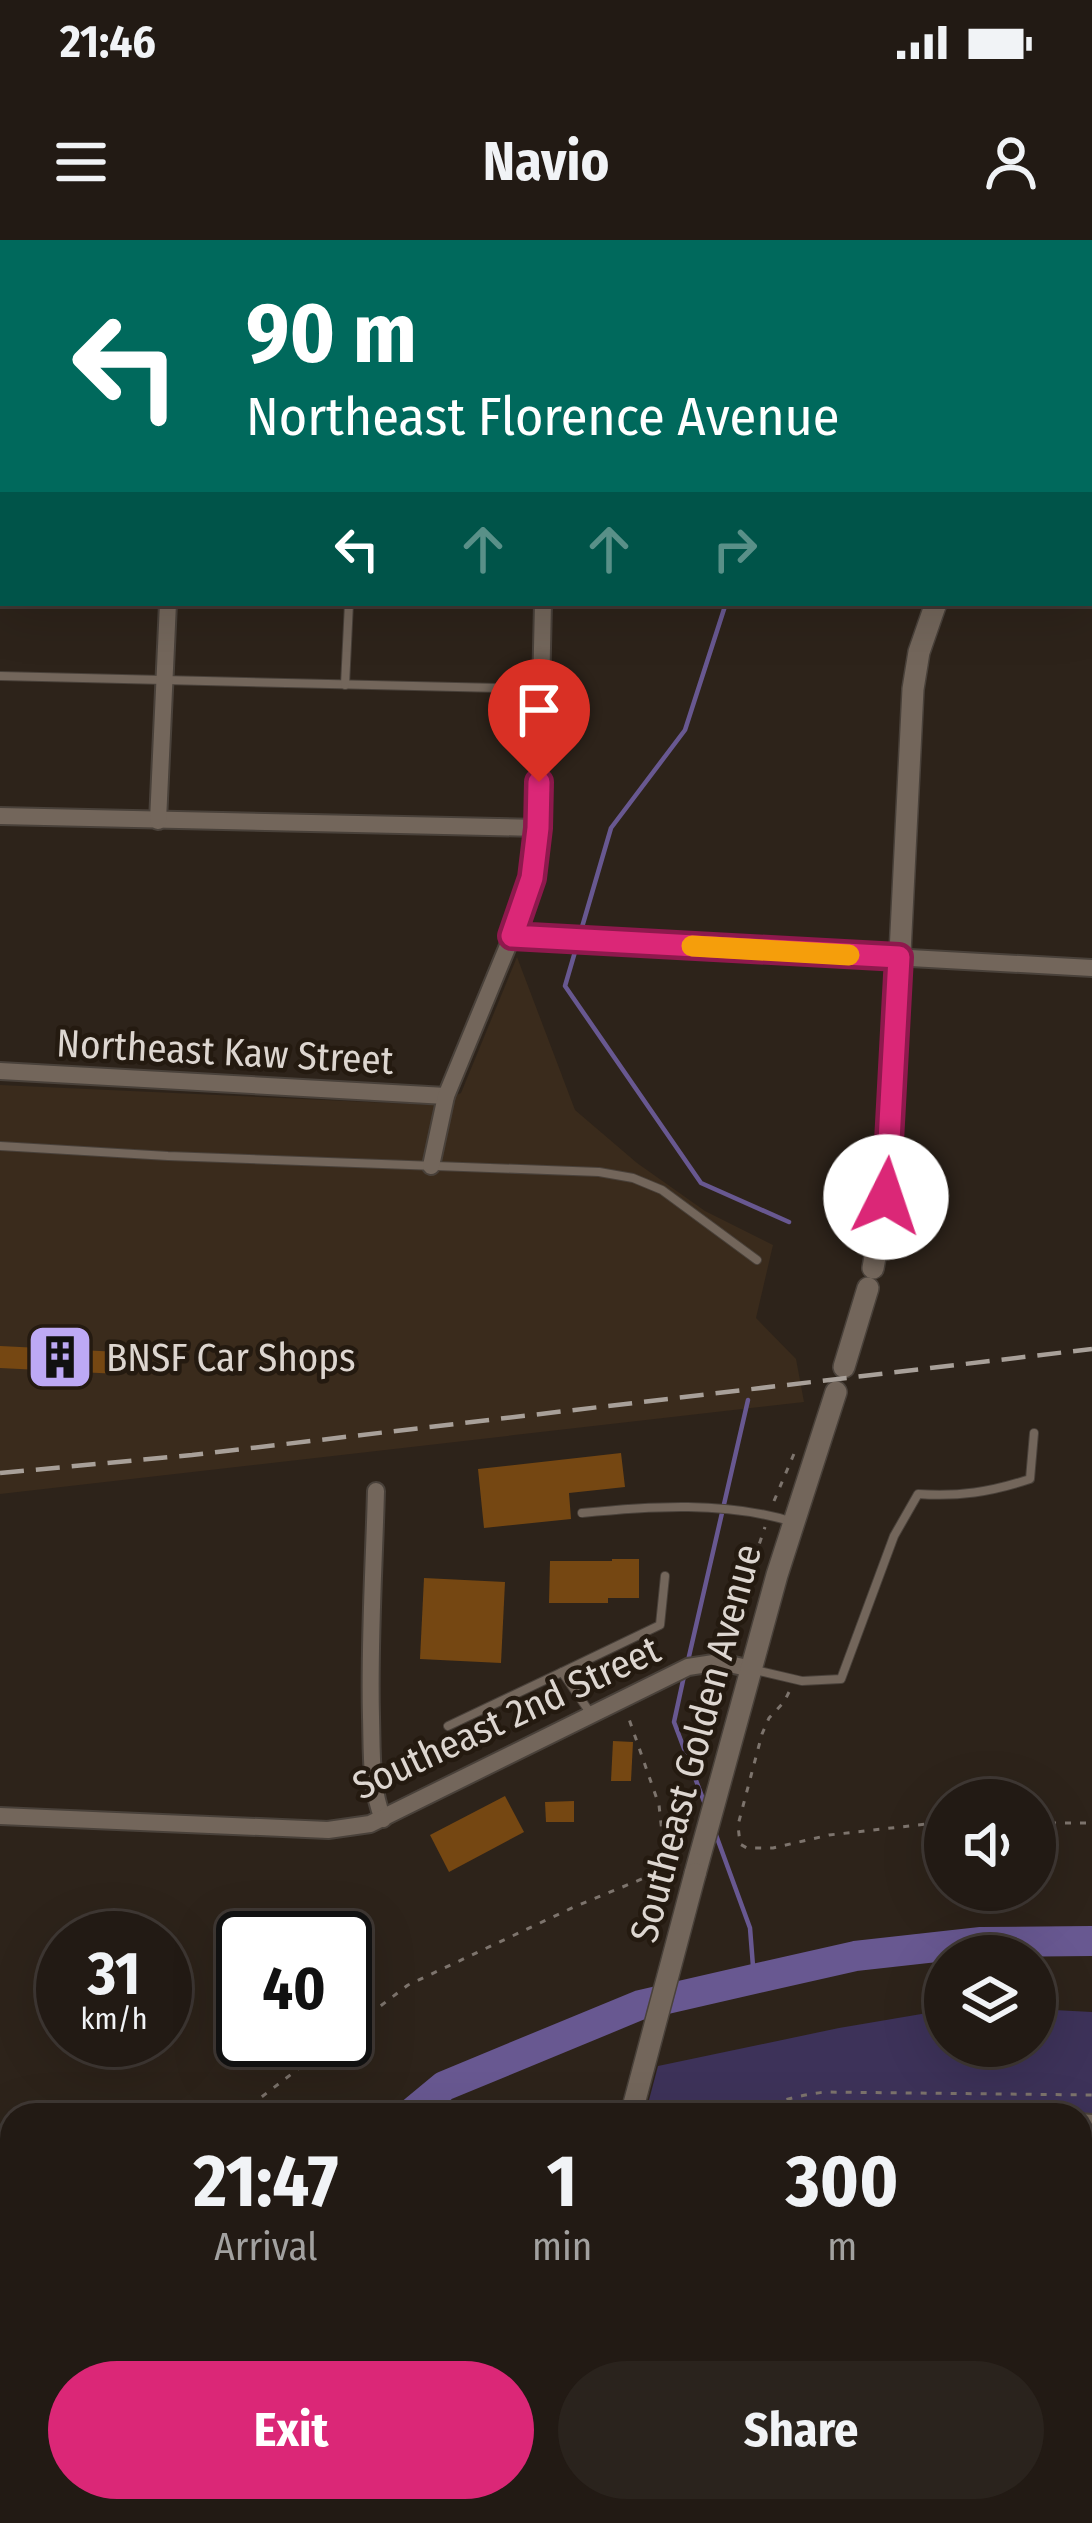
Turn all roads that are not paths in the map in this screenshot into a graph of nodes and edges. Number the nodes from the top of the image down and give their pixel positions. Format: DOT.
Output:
graph roads {
  1 [pos="168,606"];
  2 [pos="350,606"];
  3 [pos="543,606"];
  4 [pos="935,606"];
  5 [pos="0,676"];
  6 [pos="164,678"];
  7 [pos="345,686"];
  8 [pos="542,689"];
  9 [pos="0,816"];
  10 [pos="158,821"];
  11 [pos="538,828"];
  12 [pos="512,936"];
  13 [pos="899,957"];
  14 [pos="1092,968"];
  15 [pos="0,1071"];
  16 [pos="446,1096"];
  17 [pos="0,1146"];
  18 [pos="431,1166"];
  19 [pos="757,1260"];
  20 [pos="844,1367"];
  21 [pos="836,1392"];
  22 [pos="1034,1433"];
  23 [pos="376,1491"];
  24 [pos="582,1513"];
  25 [pos="794,1522"];
  26 [pos="665,1576"];
  27 [pos="752,1669"];
  28 [pos="562,1672"];
  29 [pos="591,1715"];
  30 [pos="448,1726"];
  31 [pos="0,1816"];
  32 [pos="383,1819"];
  33 [pos="641,2103"];
  1 -- 6 [label="street"];
  2 -- 7 [label="lane"];
  3 -- 8 [label="street"];
  4 -- 13 [label="street"];
  5 -- 6 [label="lane"];
  6 -- 7 [label="lane"];
  6 -- 10 [label="street"];
  7 -- 8 [label="lane"];
  8 -- 11 [label="street"];
  9 -- 10 [label="street"];
  10 -- 11 [label="street"];
  11 -- 12 [label="street"];
  12 -- 13 [label="street"];
  12 -- 16 [label="street"];
  13 -- 14 [label="street"];
  13 -- 20 [label="street"];
  15 -- 16 [label="street, Northeast Kaw Street"];
  16 -- 18 [label="street"];
  17 -- 18 [label="lane"];
  18 -- 19 [label="lane"];
  21 -- 25 [label="street, Southeast Golden Avenue"];
  22 -- 27 [label="lane"];
  23 -- 32 [label="street"];
  24 -- 25 [label="lane"];
  25 -- 27 [label="street, Southeast Golden Avenue"];
  26 -- 28 [label="lane"];
  27 -- 29 [label="street, Southeast 2nd Street"];
  27 -- 33 [label="street, Southeast Golden Avenue, bridge"];
  28 -- 29 [label="lane"];
  28 -- 30 [label="lane"];
  29 -- 32 [label="street, Southeast 2nd Street"];
  31 -- 32 [label="street, Southeast 2nd Street"];
}
